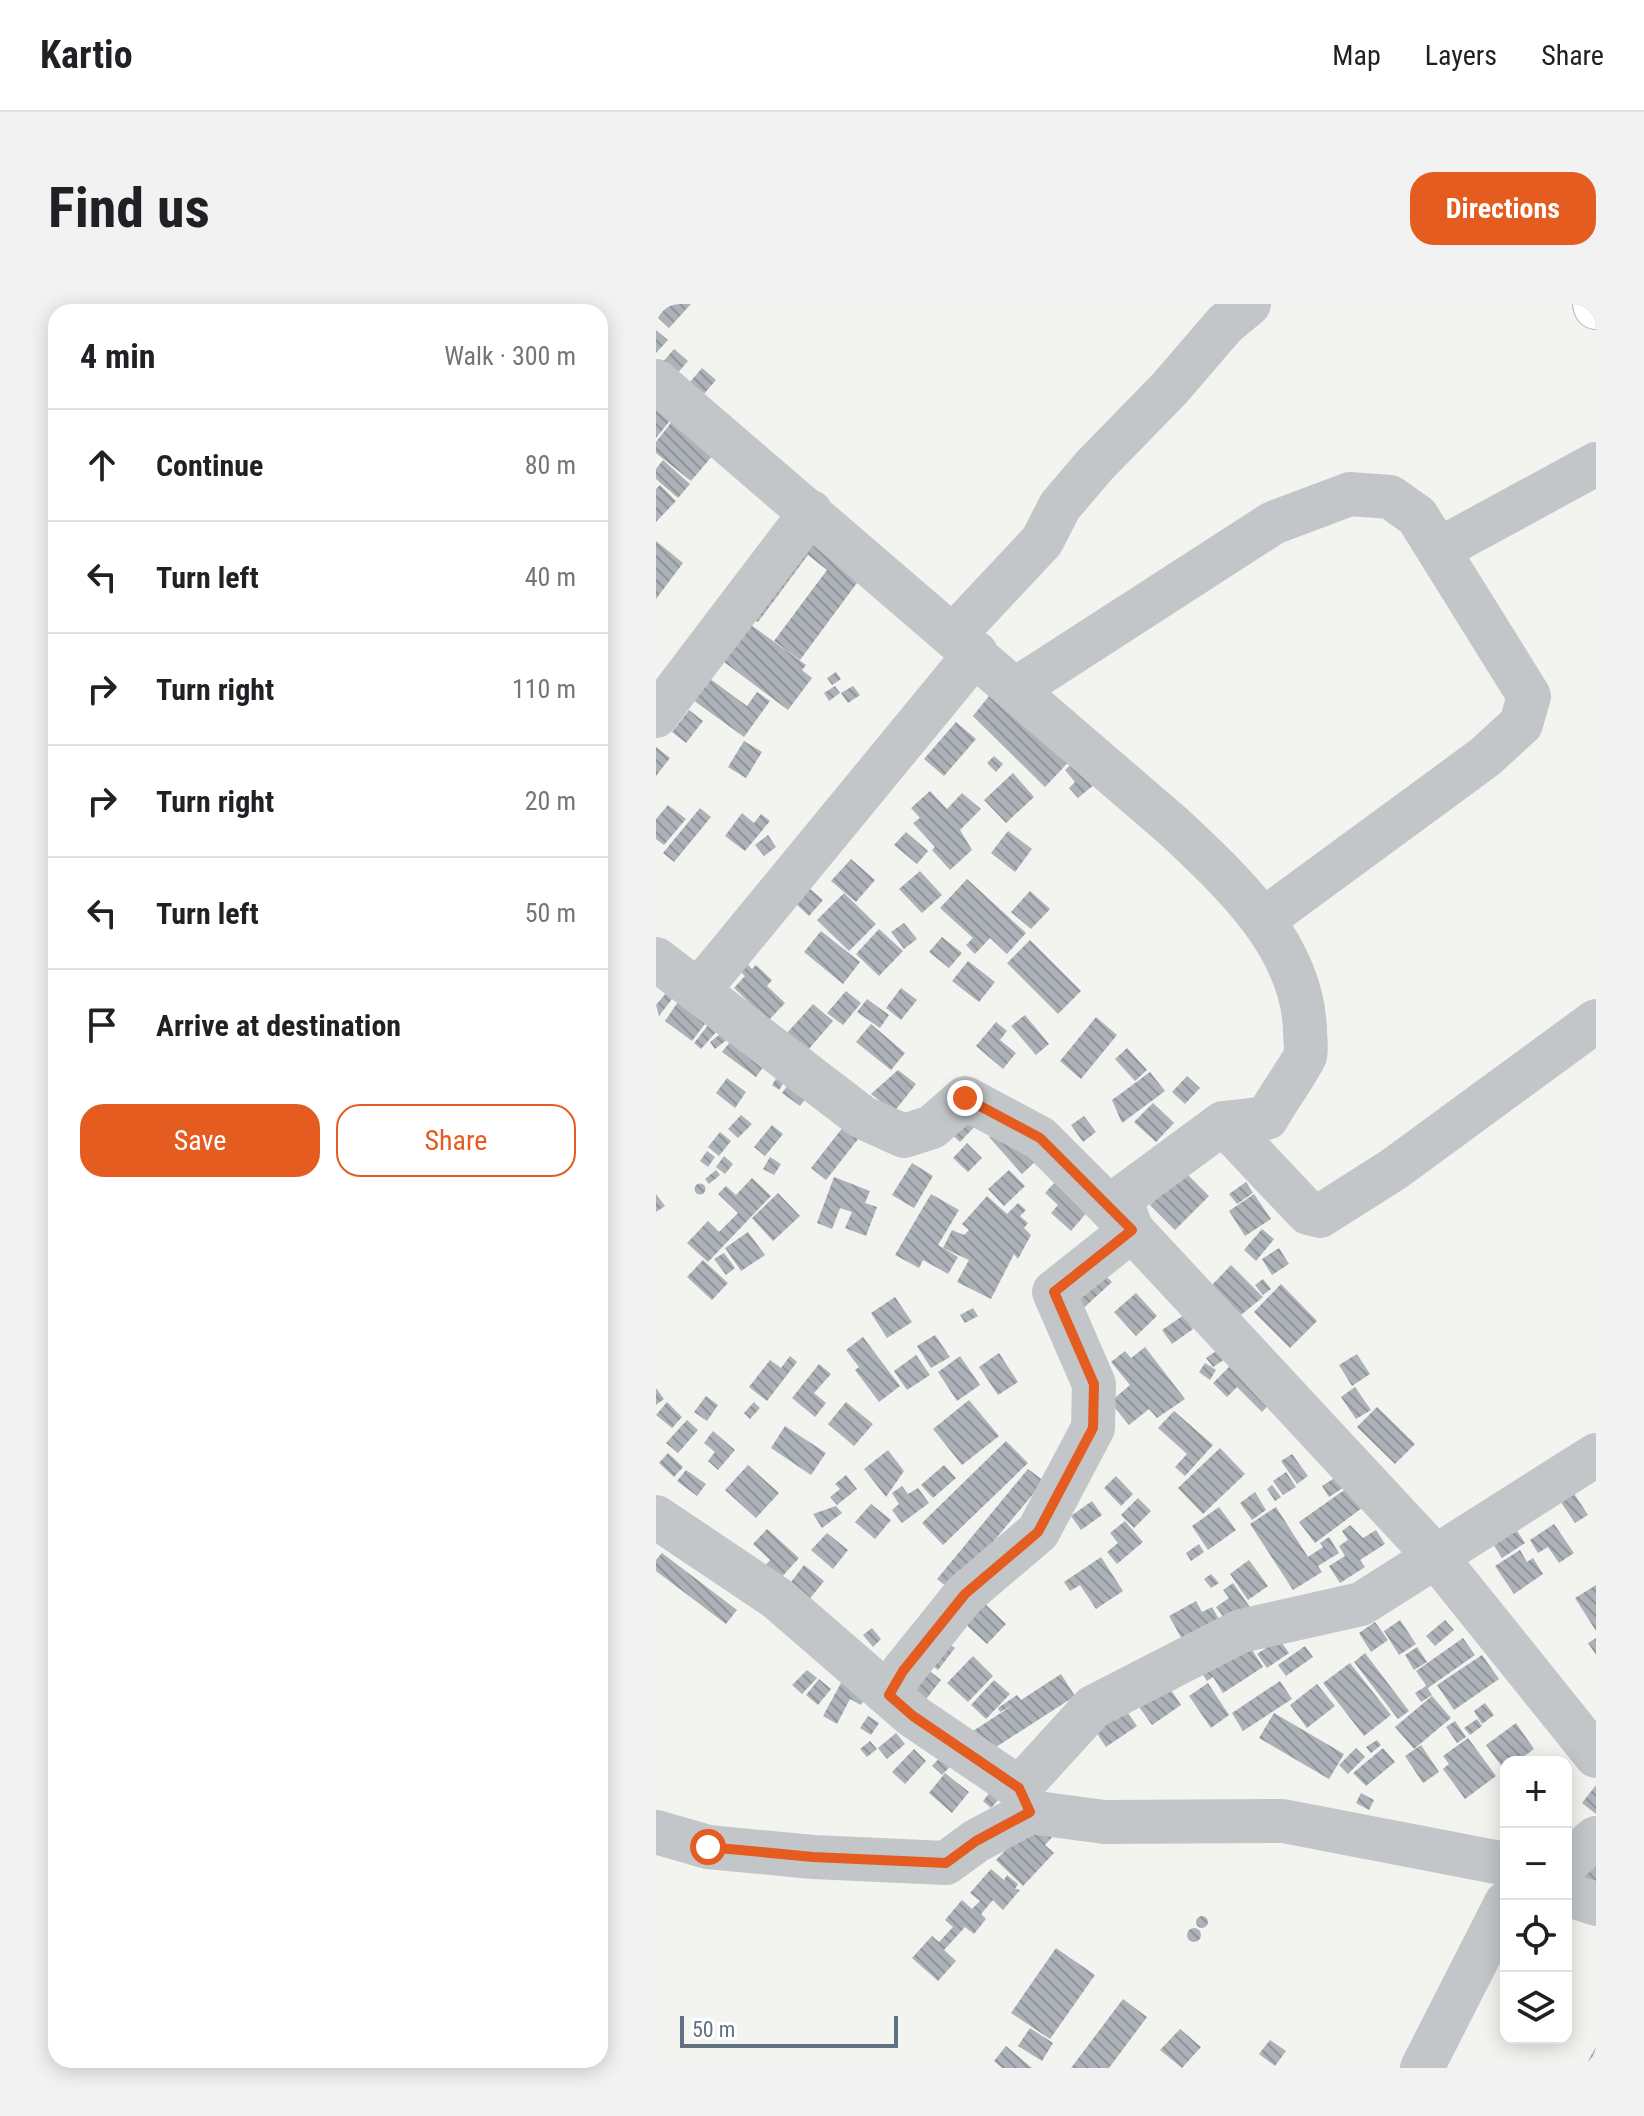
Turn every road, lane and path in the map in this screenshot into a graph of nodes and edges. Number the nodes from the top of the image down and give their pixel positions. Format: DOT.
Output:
graph roads {
  1 [pos="1249,304"];
  2 [pos="656,381"];
  3 [pos="1596,464"];
  4 [pos="811,512"];
  5 [pos="1438,550"];
  6 [pos="965,644"];
  7 [pos="1016,689"];
  8 [pos="656,716"];
  9 [pos="1263,920"];
  10 [pos="656,959"];
  11 [pos="699,990"];
  12 [pos="1596,1021"];
  13 [pos="1223,1123"];
  14 [pos="1132,1230"];
  15 [pos="1596,1455"];
  16 [pos="656,1517"];
  17 [pos="1436,1557"];
  18 [pos="889,1695"];
  19 [pos="1596,1756"];
  20 [pos="1024,1800"];
  21 [pos="656,1832"];
  22 [pos="1596,1838"];
  23 [pos="1572,1858"];
  24 [pos="1500,1863"];
  25 [pos="1572,1896"];
  26 [pos="1596,1904"];
  27 [pos="1500,1915"];
  28 [pos="1422,2068"];
  1 -- 6 [label="street"];
  2 -- 4 [label="street"];
  3 -- 5 [label="street"];
  4 -- 6 [label="street"];
  4 -- 8 [label="street"];
  5 -- 7 [label="street"];
  5 -- 9 [label="street"];
  6 -- 7 [label="street"];
  6 -- 11 [label="street"];
  7 -- 9 [label="street"];
  9 -- 13 [label="street"];
  10 -- 11 [label="street"];
  11 -- 14 [label="street"];
  12 -- 13 [label="street"];
  13 -- 14 [label="street"];
  14 -- 17 [label="street"];
  14 -- 18 [label="street"];
  15 -- 17 [label="street"];
  16 -- 18 [label="street"];
  17 -- 19 [label="street"];
  17 -- 20 [label="street"];
  18 -- 20 [label="street"];
  20 -- 21 [label="street"];
  20 -- 24 [label="street"];
  22 -- 23 [label="street"];
  25 -- 26 [label="street"];
  27 -- 28 [label="street"];
}
